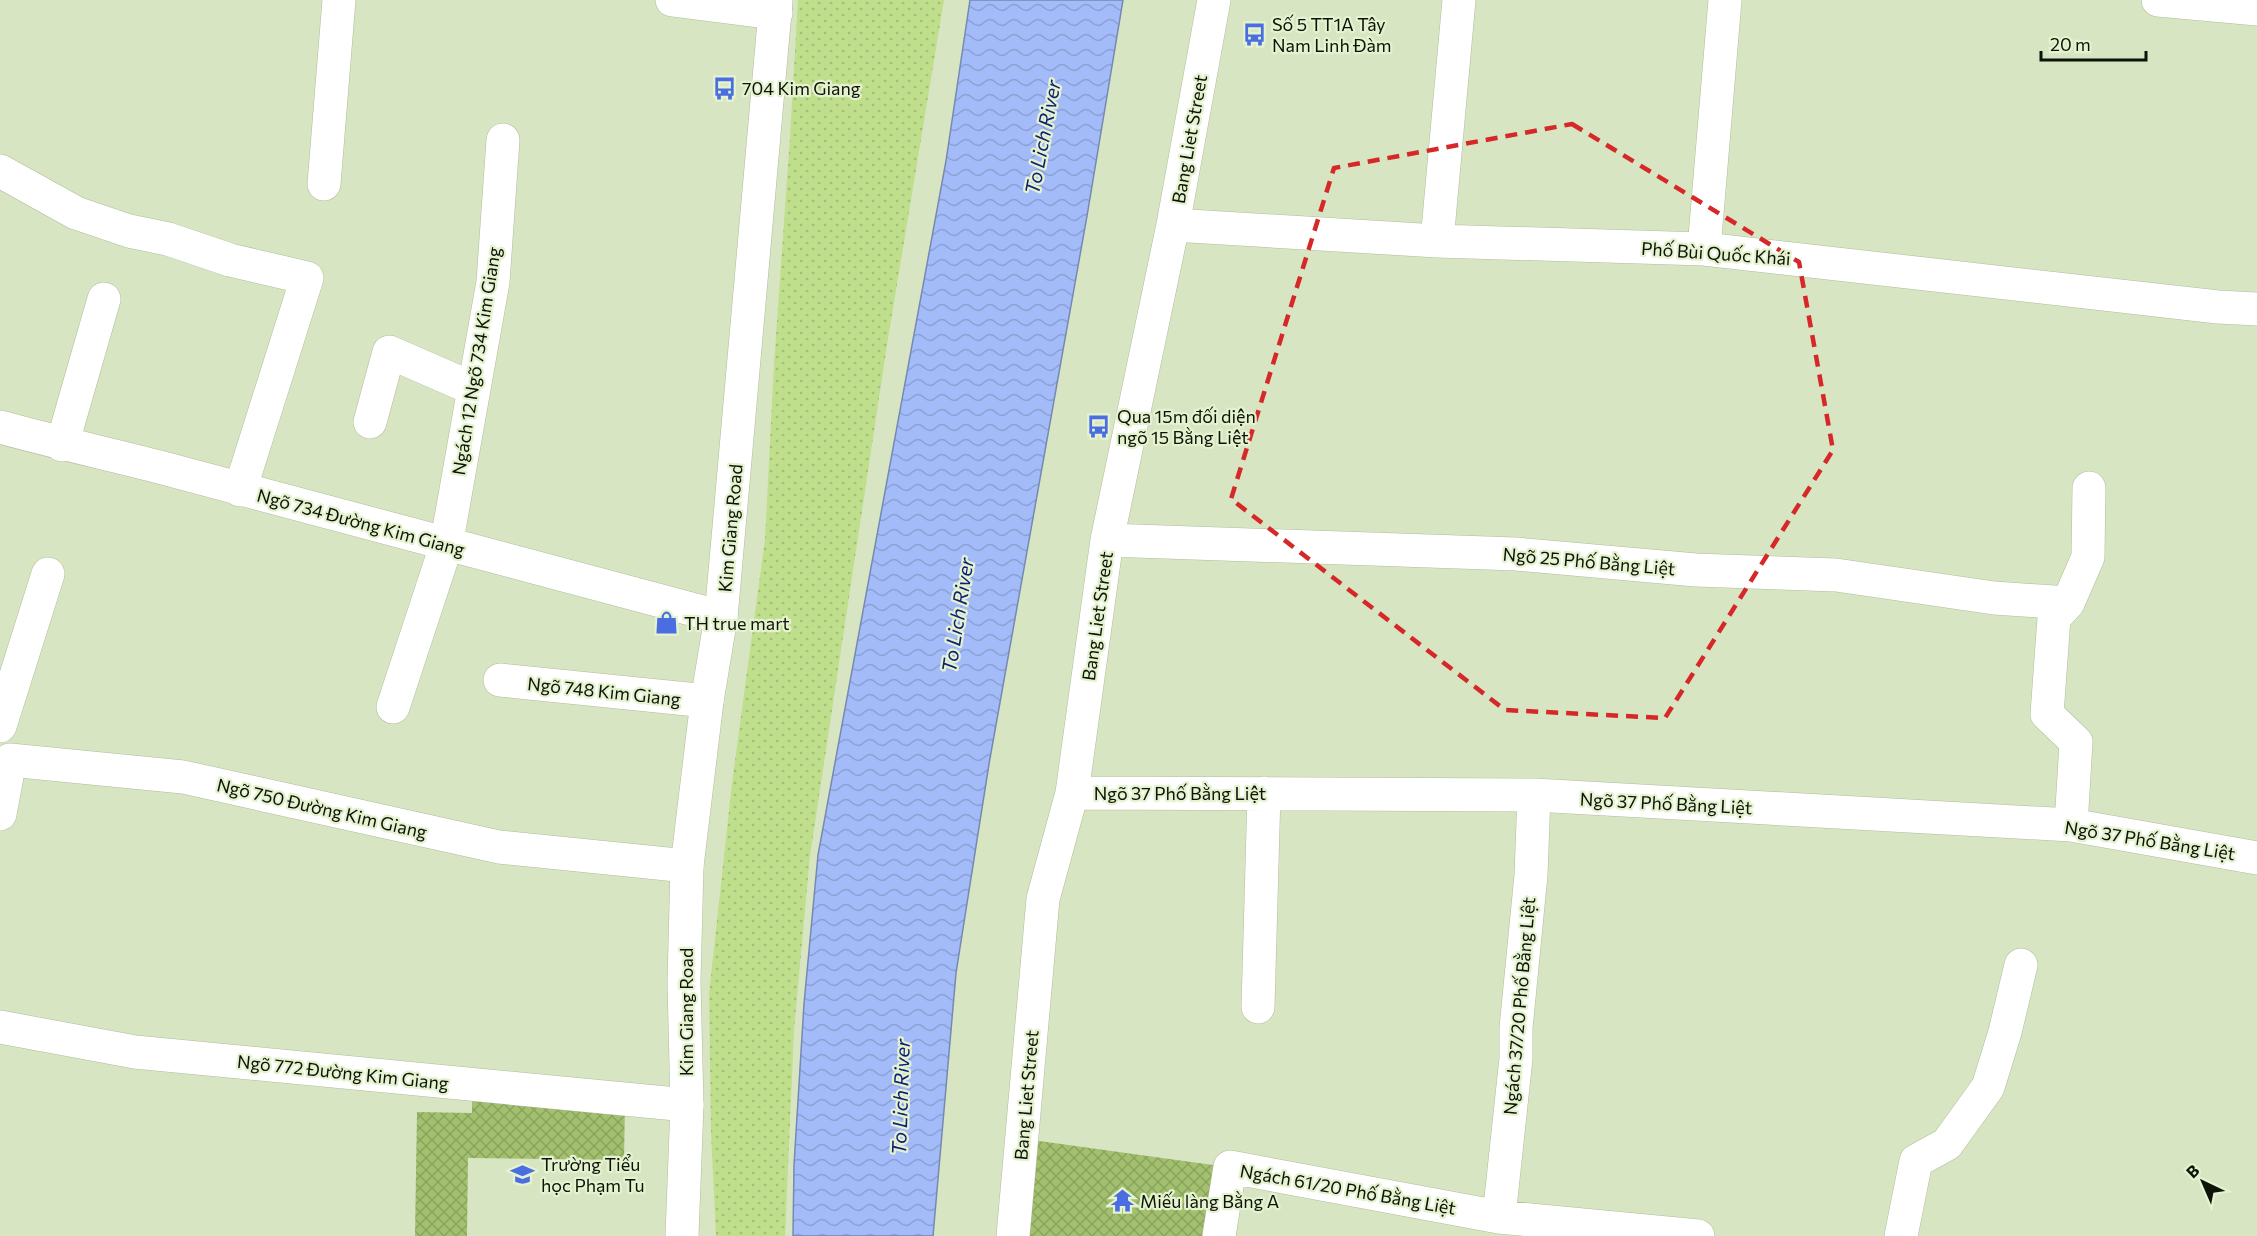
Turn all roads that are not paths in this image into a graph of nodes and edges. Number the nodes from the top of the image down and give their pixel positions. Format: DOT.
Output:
graph roads {
  1 [pos="339,0"];
  2 [pos="672,0"];
  3 [pos="1214,0"];
  4 [pos="1459,0"];
  5 [pos="1725,0"];
  6 [pos="2158,0"];
  7 [pos="776,7"];
  8 [pos="2257,9"];
  9 [pos="503,140"];
  10 [pos="0,171"];
  11 [pos="324,184"];
  12 [pos="1173,225"];
  13 [pos="1437,241"];
  14 [pos="1704,249"];
  15 [pos="104,299"];
  16 [pos="2257,309"];
  17 [pos="474,389"];
  18 [pos="370,422"];
  19 [pos="0,427"];
  20 [pos="62,445"];
  21 [pos="2089,489"];
  22 [pos="240,490"];
  23 [pos="1107,540"];
  24 [pos="446,546"];
  25 [pos="48,574"];
  26 [pos="2068,603"];
  27 [pos="722,617"];
  28 [pos="500,680"];
  29 [pos="708,701"];
  30 [pos="393,707"];
  31 [pos="0,726"];
  32 [pos="5,749"];
  33 [pos="1072,793"];
  34 [pos="1264,793"];
  35 [pos="1534,795"];
  36 [pos="0,814"];
  37 [pos="2071,825"];
  38 [pos="2257,858"];
  39 [pos="687,866"];
  40 [pos="2021,965"];
  41 [pos="1258,1007"];
  42 [pos="0,1027"];
  43 [pos="687,1105"];
  44 [pos="1486,1222"];
  45 [pos="682,1236"];
  46 [pos="1013,1236"];
  47 [pos="1220,1236"];
  48 [pos="1698,1236"];
  49 [pos="1901,1236"];
  1 -- 11 [label="street"];
  2 -- 7 [label="street"];
  3 -- 12 [label="street, Bang Liet Street"];
  4 -- 13 [label="street"];
  5 -- 14 [label="street"];
  6 -- 8 [label="street"];
  7 -- 27 [label="street, Kim Giang Road"];
  9 -- 17 [label="street, Ngách 12 Ngõ 734 Kim Giang"];
  10 -- 22 [label="street"];
  12 -- 13 [label="street, Phố Bùi Quốc Khái"];
  12 -- 23 [label="street, Bang Liet Street"];
  13 -- 14 [label="street, Phố Bùi Quốc Khái"];
  14 -- 16 [label="street, Phố Bùi Quốc Khái"];
  15 -- 20 [label="street"];
  17 -- 18 [label="street"];
  17 -- 24 [label="street, Ngách 12 Ngõ 734 Kim Giang"];
  19 -- 20 [label="street, Ngõ 734 Đường Kim Giang"];
  20 -- 22 [label="street, Ngõ 734 Đường Kim Giang"];
  21 -- 26 [label="street"];
  22 -- 24 [label="street, Ngõ 734 Đường Kim Giang"];
  23 -- 26 [label="street, Ngõ 25 Phố Bằng Liệt"];
  23 -- 33 [label="street, Bang Liet Street"];
  24 -- 27 [label="street, Ngõ 734 Đường Kim Giang"];
  24 -- 30 [label="street, Ngách 12 Ngõ 734 Kim Giang"];
  25 -- 31 [label="street"];
  26 -- 37 [label="street"];
  27 -- 29 [label="street, Kim Giang Road"];
  28 -- 29 [label="street, Ngõ 748 Kim Giang"];
  29 -- 39 [label="street, Kim Giang Road"];
  32 -- 36 [label="street, Ngõ 750 Đường Kim Giang"];
  32 -- 39 [label="street, Ngõ 750 Đường Kim Giang"];
  33 -- 34 [label="street, Ngõ 37 Phố Bằng Liệt"];
  33 -- 46 [label="street, Bang Liet Street"];
  34 -- 35 [label="street, Ngõ 37 Phố Bằng Liệt"];
  34 -- 41 [label="street"];
  35 -- 37 [label="street, Ngõ 37 Phố Bằng Liệt"];
  35 -- 44 [label="street, Ngách 37/20 Phố Bằng Liệt"];
  37 -- 38 [label="street, Ngõ 37 Phố Bằng Liệt"];
  39 -- 43 [label="street, Kim Giang Road"];
  40 -- 49 [label="street"];
  42 -- 43 [label="street, Ngõ 772 Đường Kim Giang"];
  43 -- 45 [label="street, Kim Giang Road"];
  44 -- 47 [label="street, Ngách 61/20 Phố Bằng Liệt"];
  44 -- 48 [label="street, Ngách 61/20 Phố Bằng Liệt"];
}
